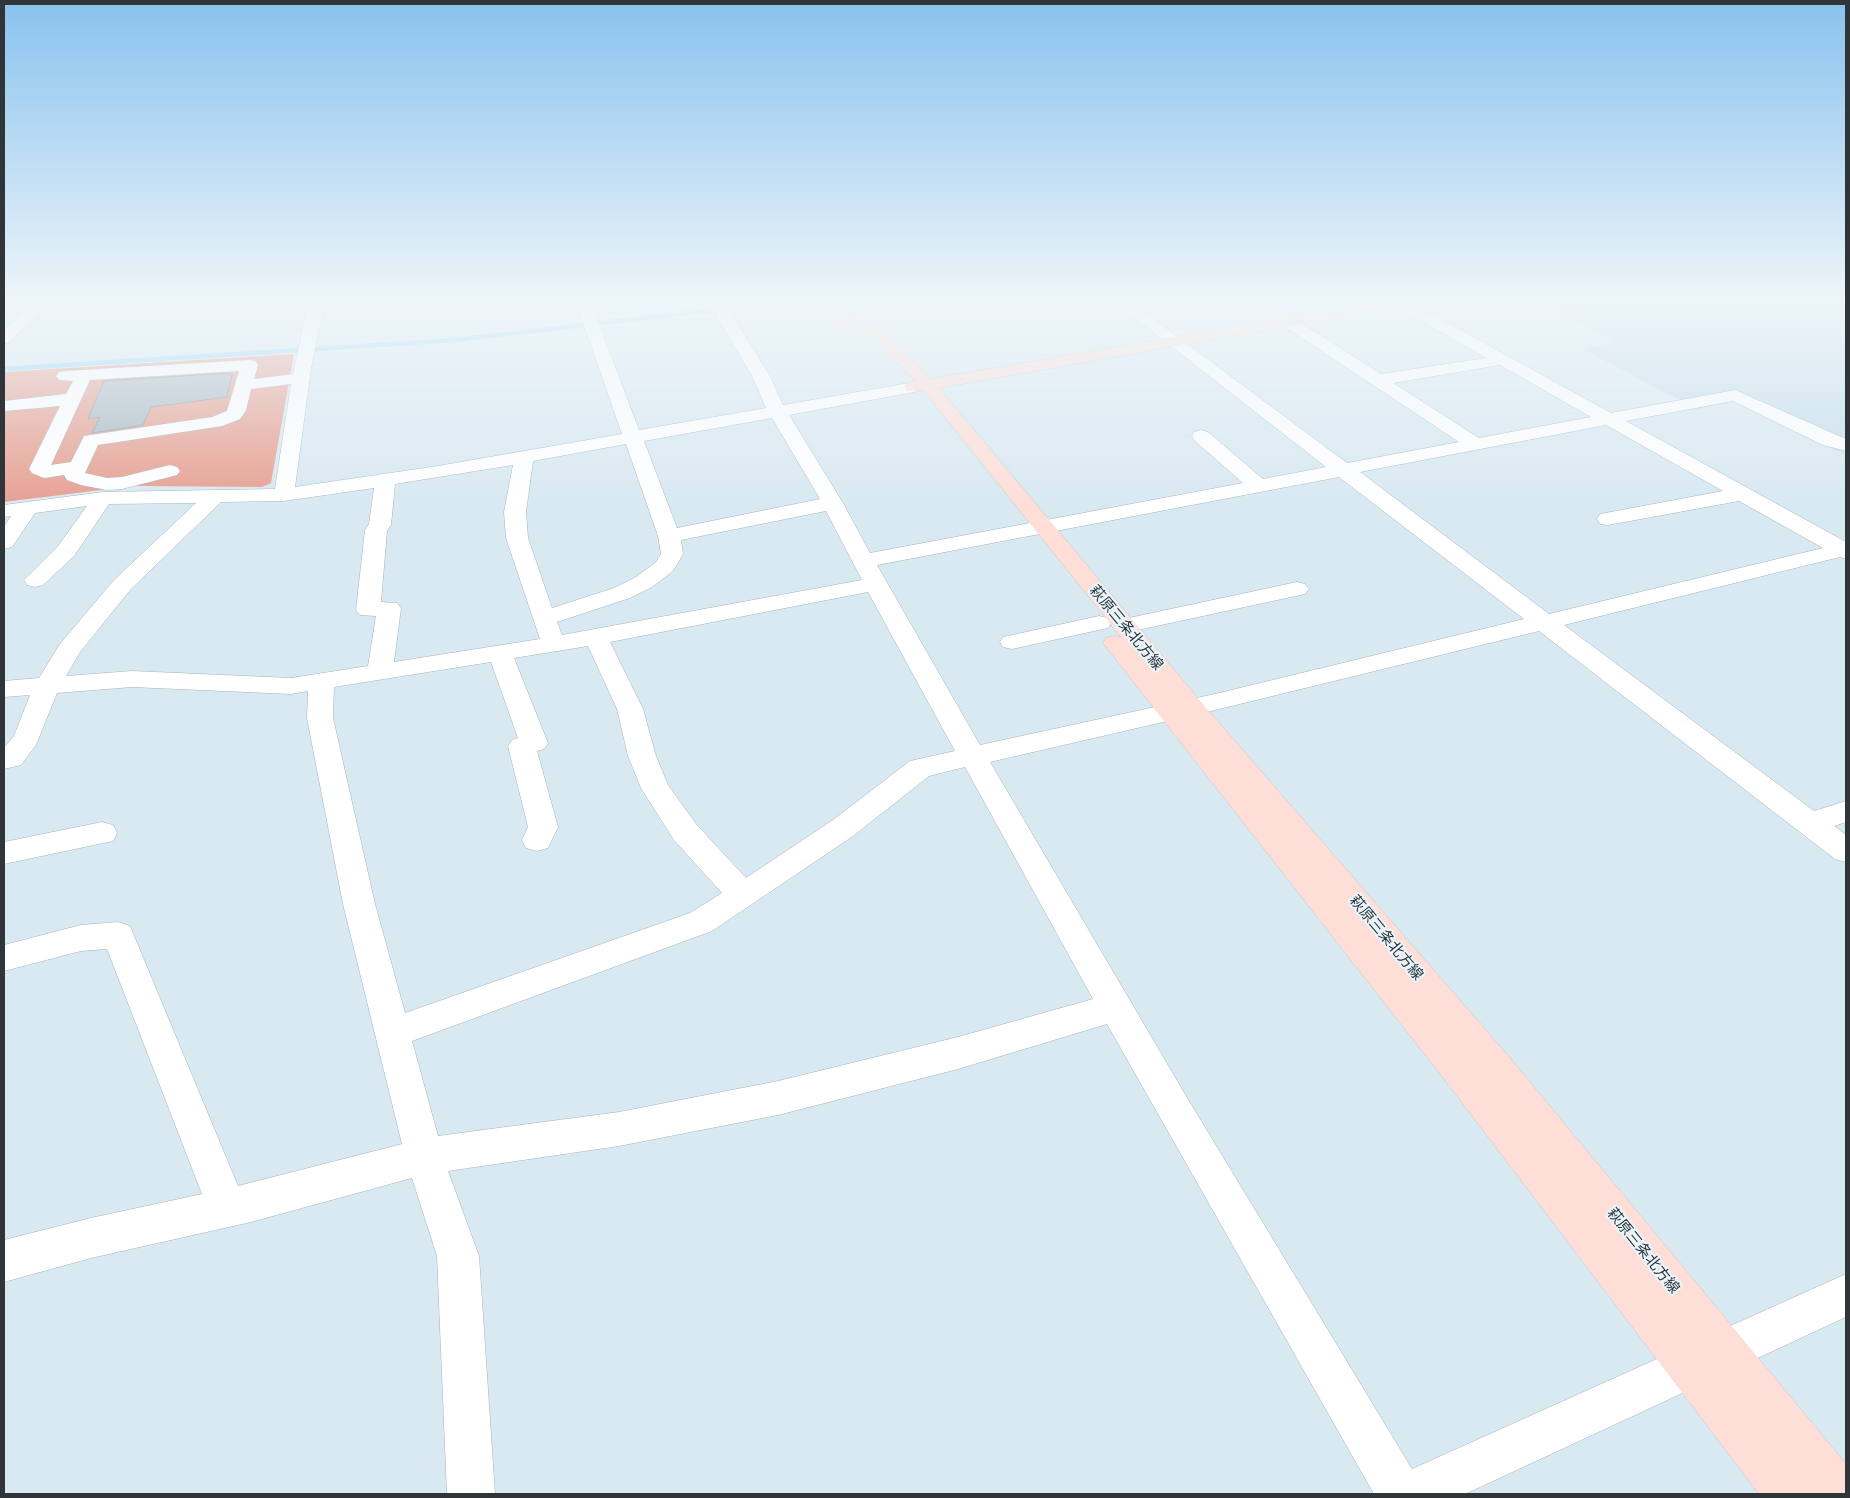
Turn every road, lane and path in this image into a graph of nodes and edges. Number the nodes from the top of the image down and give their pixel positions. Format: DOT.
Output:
graph roads {
  1 [pos="171,370"];
  2 [pos="248,370"];
  3 [pos="302,370"];
  4 [pos="608,370"];
  5 [pos="757,370"];
  6 [pos="898,370"];
  7 [pos="906,370"];
  8 [pos="1013,370"];
  9 [pos="1212,370"];
  10 [pos="1362,370"];
  11 [pos="1441,370"];
  12 [pos="1520,370"];
  13 [pos="301,378"];
  14 [pos="1378,380"];
  15 [pos="244,385"];
  16 [pos="919,386"];
  17 [pos="74,399"];
  18 [pos="4,406"];
  19 [pos="777,411"];
  20 [pos="1609,420"];
  21 [pos="1201,436"];
  22 [pos="633,437"];
  23 [pos="1478,445"];
  24 [pos="1846,445"];
  25 [pos="524,456"];
  26 [pos="78,467"];
  27 [pos="1343,470"];
  28 [pos="170,471"];
  29 [pos="385,481"];
  30 [pos="1259,486"];
  31 [pos="1742,494"];
  32 [pos="284,495"];
  33 [pos="217,496"];
  34 [pos="103,498"];
  35 [pos="833,503"];
  36 [pos="28,508"];
  37 [pos="4,511"];
  38 [pos="1608,519"];
  39 [pos="1034,528"];
  40 [pos="669,536"];
  41 [pos="4,542"];
  42 [pos="1845,550"];
  43 [pos="870,572"];
  44 [pos="35,580"];
  45 [pos="1297,589"];
  46 [pos="546,618"];
  47 [pos="1546,621"];
  48 [pos="1112,625"];
  49 [pos="596,637"];
  50 [pos="1012,642"];
  51 [pos="553,644"];
  52 [pos="500,653"];
  53 [pos="380,672"];
  54 [pos="321,682"];
  55 [pos="47,686"];
  56 [pos="4,690"];
  57 [pos="1180,709"];
  58 [pos="972,756"];
  59 [pos="4,760"];
  60 [pos="1846,812"];
  61 [pos="1810,823"];
  62 [pos="102,834"];
  63 [pos="537,840"];
  64 [pos="1846,851"];
  65 [pos="4,853"];
  66 [pos="743,896"];
  67 [pos="4,958"];
  68 [pos="1115,1007"];
  69 [pos="391,1033"];
  70 [pos="424,1156"];
  71 [pos="227,1208"];
  72 [pos="4,1261"];
  73 [pos="1846,1295"];
  74 [pos="1707,1360"];
  75 [pos="471,1494"];
  76 [pos="1400,1494"];
  77 [pos="1412,1494"];
  78 [pos="1789,1494"];
  79 [pos="1840,1494"];
  1 -- 17 [label="street"];
  2 -- 15 [label="street"];
  3 -- 13 [label="street"];
  4 -- 22 [label="street"];
  5 -- 19 [label="street"];
  6 -- 16 [label="main road"];
  7 -- 16 [label="main road"];
  8 -- 16 [label="main road"];
  9 -- 27 [label="street"];
  10 -- 14 [label="street"];
  11 -- 14 [label="street"];
  12 -- 20 [label="street"];
  13 -- 15 [label="street"];
  13 -- 32 [label="street"];
  14 -- 23 [label="street"];
  15 -- 26 [label="street"];
  16 -- 19 [label="street"];
  16 -- 39 [label="main road, 萩原三条北方線"];
  17 -- 18 [label="street"];
  17 -- 26 [label="street"];
  19 -- 22 [label="street"];
  19 -- 35 [label="street"];
  20 -- 23 [label="street"];
  20 -- 24 [label="street"];
  20 -- 31 [label="street"];
  21 -- 30 [label="street"];
  22 -- 25 [label="street"];
  22 -- 40 [label="street"];
  23 -- 27 [label="street"];
  25 -- 29 [label="street"];
  25 -- 46 [label="street"];
  26 -- 28 [label="street"];
  27 -- 30 [label="street"];
  27 -- 47 [label="street"];
  29 -- 32 [label="street"];
  29 -- 53 [label="street"];
  30 -- 39 [label="street"];
  31 -- 38 [label="street"];
  31 -- 42 [label="street"];
  32 -- 33 [label="street"];
  33 -- 34 [label="street"];
  33 -- 55 [label="street"];
  34 -- 36 [label="street"];
  34 -- 44 [label="street"];
  35 -- 40 [label="street"];
  35 -- 43 [label="street"];
  36 -- 37 [label="street"];
  36 -- 41 [label="street"];
  39 -- 43 [label="street"];
  39 -- 48 [label="main road, 萩原三条北方線"];
  40 -- 46 [label="street"];
  42 -- 47 [label="street"];
  43 -- 49 [label="street"];
  43 -- 58 [label="street"];
  45 -- 48 [label="street"];
  46 -- 51 [label="street"];
  47 -- 57 [label="street"];
  47 -- 61 [label="street"];
  48 -- 50 [label="street"];
  48 -- 57 [label="main road, 萩原三条北方線"];
  49 -- 51 [label="street"];
  49 -- 66 [label="street"];
  51 -- 52 [label="street"];
  52 -- 53 [label="street"];
  52 -- 63 [label="street"];
  53 -- 54 [label="street"];
  54 -- 55 [label="street"];
  54 -- 69 [label="street"];
  55 -- 56 [label="street"];
  55 -- 59 [label="street"];
  57 -- 58 [label="street"];
  57 -- 74 [label="main road, 萩原三条北方線"];
  58 -- 66 [label="street"];
  58 -- 68 [label="street"];
  60 -- 61 [label="street"];
  61 -- 64 [label="street"];
  62 -- 65 [label="street"];
  66 -- 69 [label="street"];
  67 -- 71 [label="street"];
  68 -- 70 [label="street"];
  68 -- 76 [label="street"];
  69 -- 70 [label="street"];
  70 -- 71 [label="street"];
  70 -- 75 [label="street"];
  71 -- 72 [label="street"];
  73 -- 74 [label="street"];
  74 -- 77 [label="street"];
  74 -- 78 [label="main road, 萩原三条北方線"];
  74 -- 79 [label="main road, 萩原三条北方線"];
}
